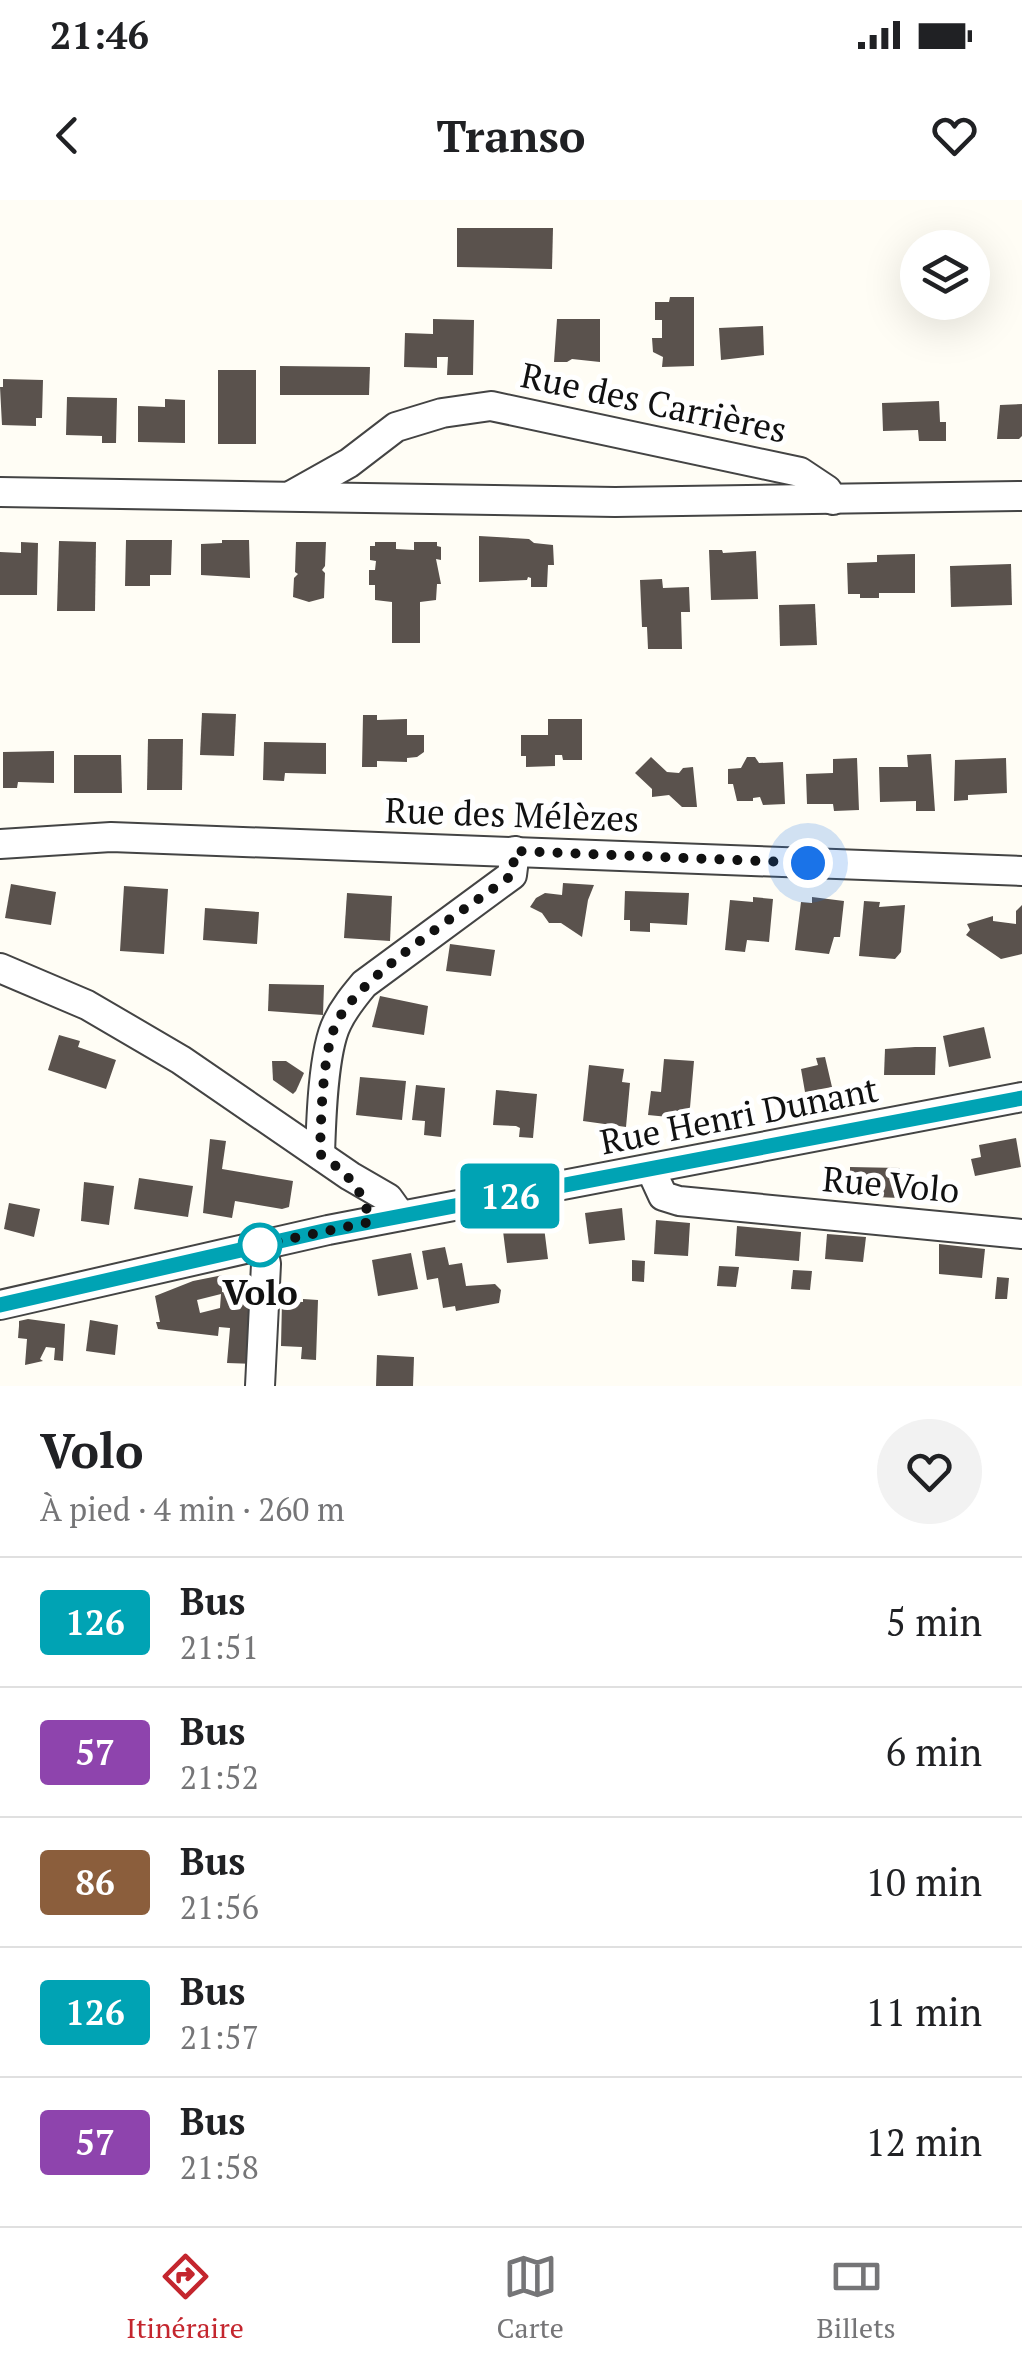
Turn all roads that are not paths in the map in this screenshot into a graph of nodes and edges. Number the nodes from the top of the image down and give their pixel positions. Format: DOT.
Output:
graph roads {
  1 [pos="0,492"];
  2 [pos="291,496"];
  3 [pos="1022,496"];
  4 [pos="833,500"];
  5 [pos="0,844"];
  6 [pos="515,851"];
  7 [pos="1022,871"];
  8 [pos="0,968"];
  9 [pos="1022,1098"];
  10 [pos="320,1154"];
  11 [pos="651,1170"];
  12 [pos="350,1176"];
  13 [pos="401,1216"];
  14 [pos="370,1222"];
  15 [pos="1022,1234"];
  16 [pos="262,1244"];
  17 [pos="0,1305"];
  18 [pos="260,1386"];
  1 -- 2 [label="street, Rue des Carrières"];
  2 -- 4 [label="street, Rue des Carrières"];
  2 -- 4 [label="street, Rue des Carrières"];
  3 -- 4 [label="street, Rue des Carrières"];
  5 -- 6 [label="street, Rue des Mélèzes"];
  6 -- 7 [label="street, Rue des Mélèzes"];
  6 -- 10 [label="street"];
  8 -- 10 [label="street"];
  9 -- 11 [label="street, Rue Henri Dunant"];
  10 -- 12 [label="street"];
  11 -- 13 [label="street, Rue Henri Dunant"];
  11 -- 15 [label="street, Rue Volo"];
  12 -- 13 [label="street"];
  12 -- 14 [label="street"];
  13 -- 14 [label="street, Rue Henri Dunant"];
  14 -- 16 [label="street, Rue Henri Dunant"];
  16 -- 17 [label="street, Rue Henri Dunant"];
  16 -- 18 [label="street"];
}
